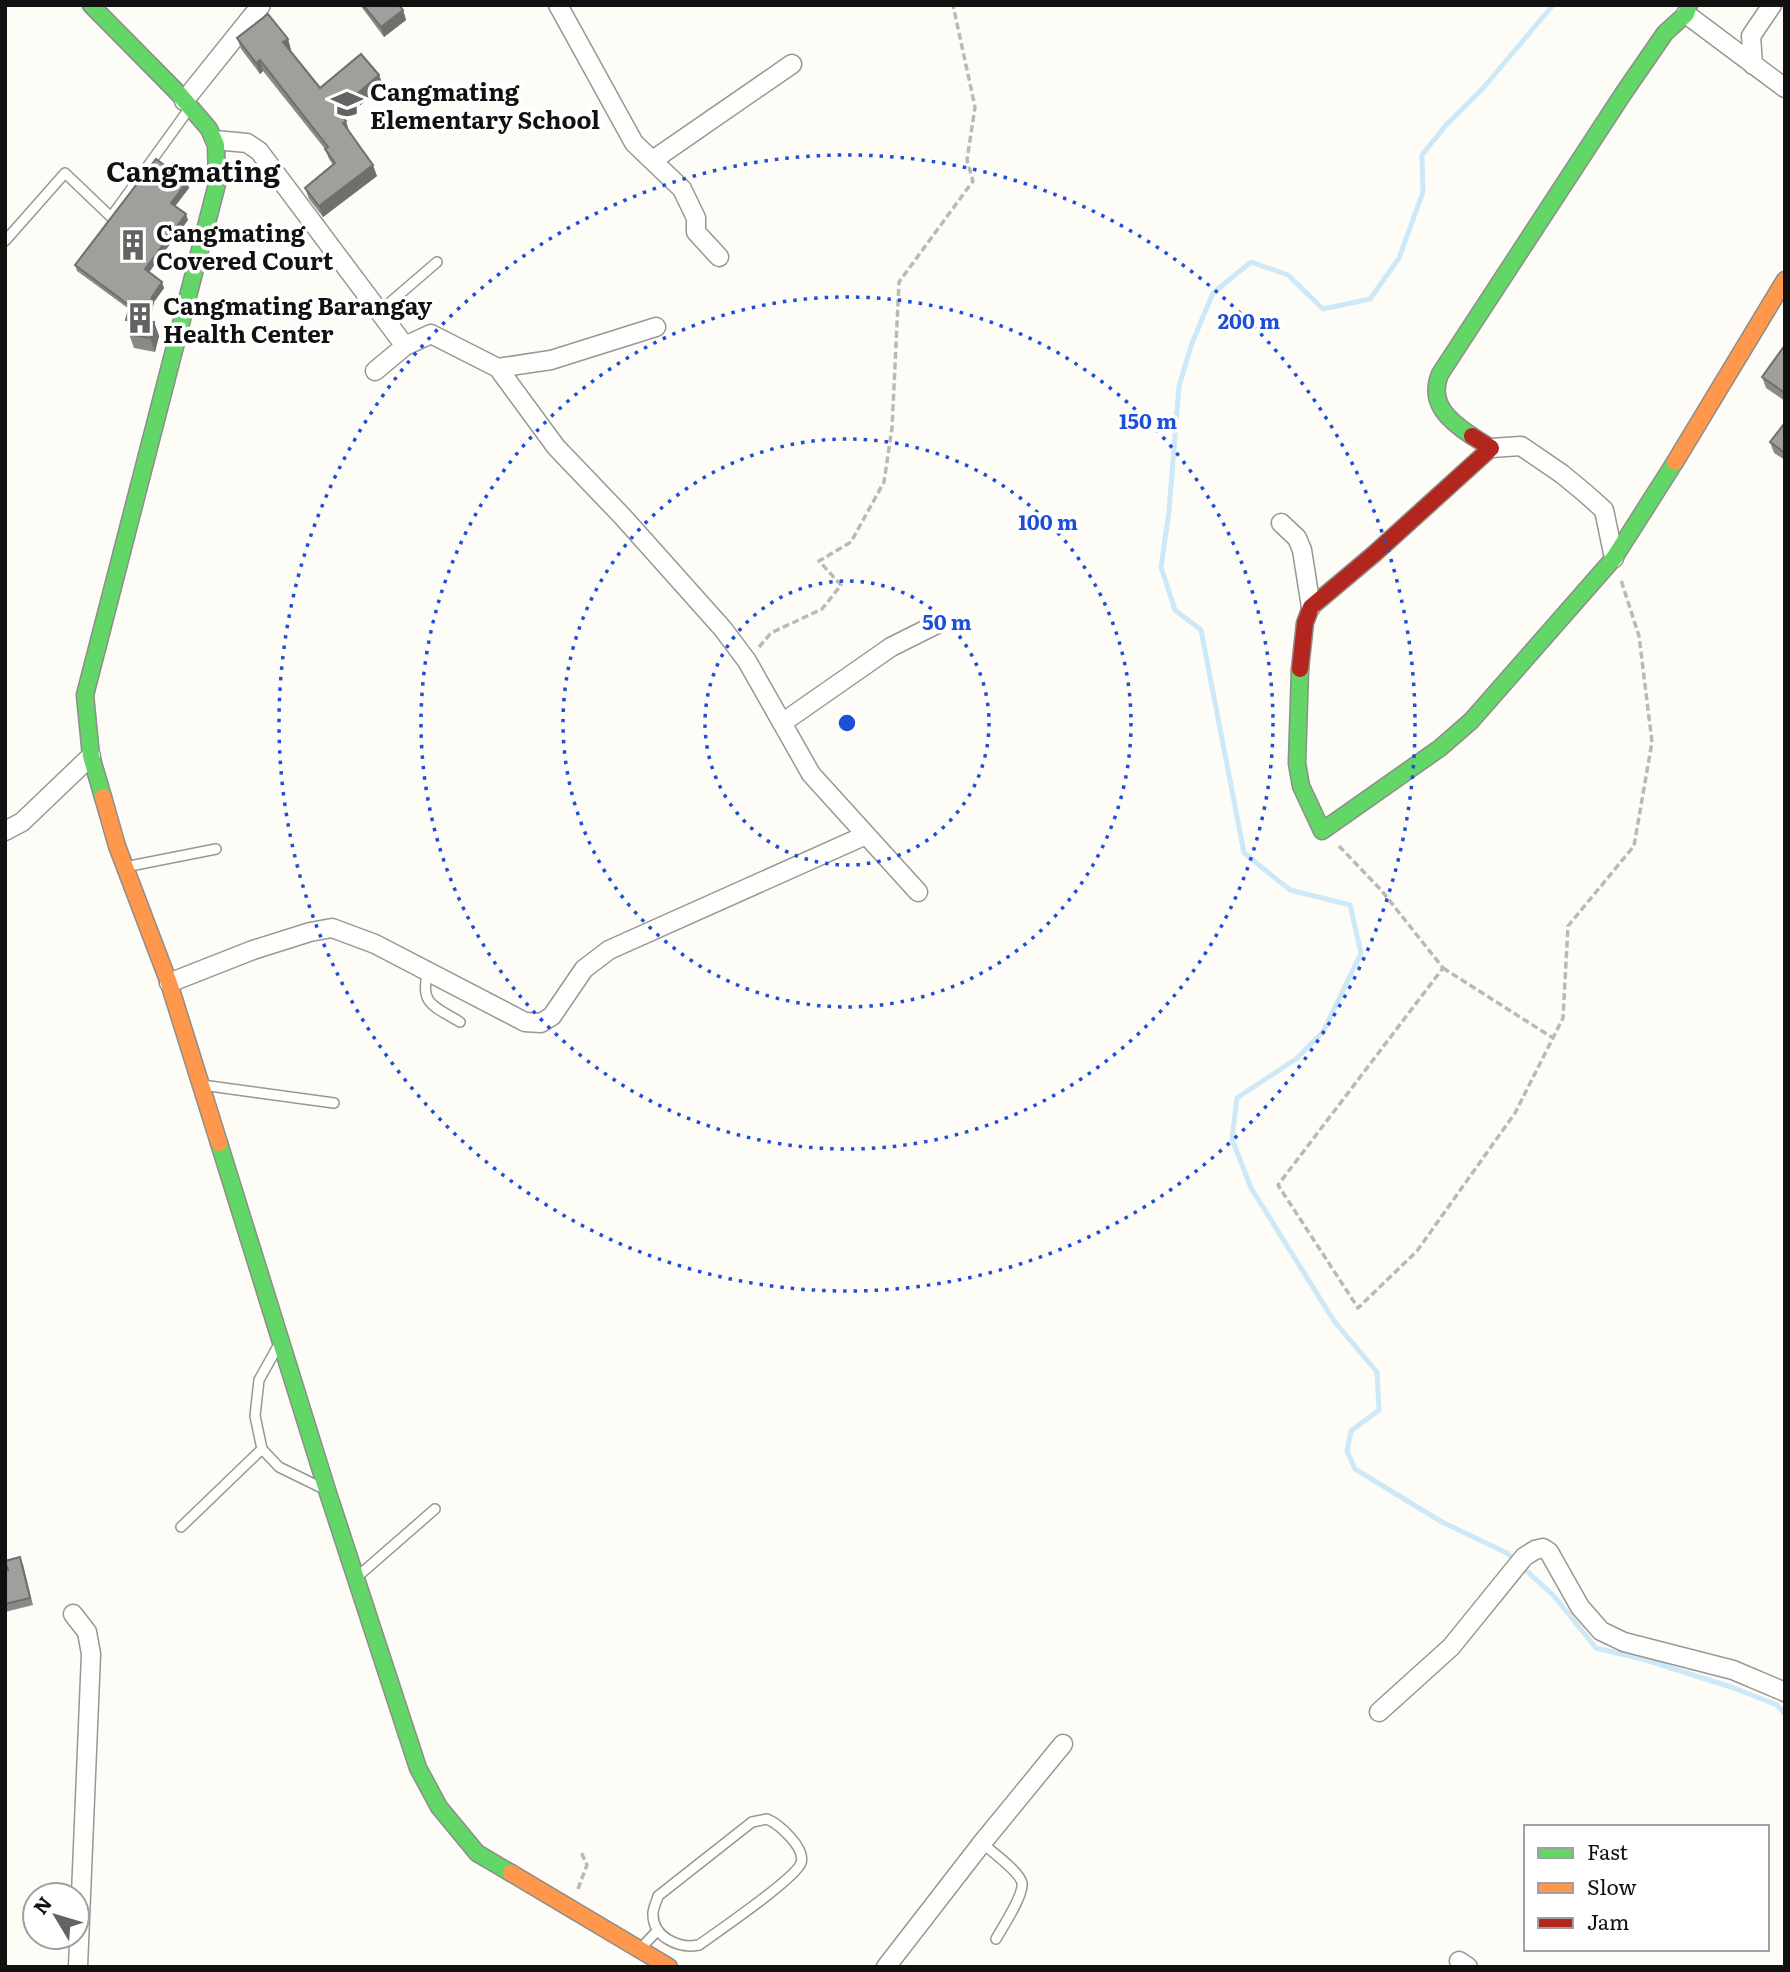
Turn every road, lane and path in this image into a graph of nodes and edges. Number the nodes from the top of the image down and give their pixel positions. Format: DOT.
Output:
graph roads {
  1 [pos="91,5"];
  2 [pos="261,5"];
  3 [pos="558,5"];
  4 [pos="953,5"];
  5 [pos="1772,5"];
  6 [pos="1688,10"];
  7 [pos="792,64"];
  8 [pos="1753,65"];
  9 [pos="1785,88"];
  10 [pos="187,104"];
  11 [pos="215,140"];
  12 [pos="653,160"];
  13 [pos="5,241"];
  14 [pos="719,257"];
  15 [pos="436,262"];
  16 [pos="1785,279"];
  17 [pos="379,313"];
  18 [pos="656,327"];
  19 [pos="405,346"];
  20 [pos="498,368"];
  21 [pos="375,371"];
  22 [pos="1491,449"];
  23 [pos="1281,523"];
  24 [pos="1614,558"];
  25 [pos="1311,607"];
  26 [pos="937,624"];
  27 [pos="747,661"];
  28 [pos="782,723"];
  29 [pos="92,756"];
  30 [pos="5,831"];
  31 [pos="1322,831"];
  32 [pos="866,835"];
  33 [pos="216,849"];
  34 [pos="124,867"];
  35 [pos="918,892"];
  36 [pos="1444,968"];
  37 [pos="428,971"];
  38 [pos="169,982"];
  39 [pos="460,1022"];
  40 [pos="1553,1038"];
  41 [pos="200,1084"];
  42 [pos="334,1103"];
  43 [pos="281,1342"];
  44 [pos="262,1449"];
  45 [pos="327,1490"];
  46 [pos="435,1509"];
  47 [pos="181,1527"];
  48 [pos="356,1578"];
  49 [pos="73,1614"];
  50 [pos="1785,1692"];
  51 [pos="1379,1712"];
  52 [pos="1063,1744"];
  53 [pos="982,1843"];
  54 [pos="581,1852"];
  55 [pos="570,1907"];
  56 [pos="658,1930"];
  57 [pos="996,1939"];
  58 [pos="640,1949"];
  59 [pos="78,1967"];
  60 [pos="669,1967"];
  61 [pos="886,1967"];
  1 -- 10 [label="street"];
  2 -- 10 [label="street"];
  3 -- 12 [label="street"];
  4 -- 27 [label="path"];
  5 -- 8 [label="street"];
  6 -- 8 [label="street"];
  6 -- 22 [label="street"];
  7 -- 12 [label="street"];
  8 -- 9 [label="street"];
  10 -- 11 [label="street"];
  10 -- 13 [label="lane"];
  11 -- 17 [label="street"];
  11 -- 29 [label="street"];
  12 -- 14 [label="street"];
  15 -- 17 [label="lane"];
  16 -- 24 [label="street"];
  17 -- 19 [label="street"];
  18 -- 20 [label="street"];
  19 -- 20 [label="street"];
  19 -- 21 [label="street"];
  20 -- 27 [label="street"];
  22 -- 24 [label="street"];
  22 -- 25 [label="street"];
  23 -- 25 [label="street"];
  24 -- 31 [label="street"];
  24 -- 40 [label="path"];
  25 -- 31 [label="street"];
  26 -- 28 [label="street"];
  27 -- 28 [label="street"];
  28 -- 32 [label="street"];
  29 -- 30 [label="street"];
  29 -- 34 [label="street"];
  31 -- 36 [label="path"];
  32 -- 35 [label="street"];
  32 -- 37 [label="street"];
  33 -- 34 [label="lane"];
  34 -- 38 [label="street"];
  36 -- 40 [label="path"];
  36 -- 40 [label="path"];
  37 -- 38 [label="street"];
  37 -- 39 [label="lane"];
  38 -- 41 [label="street"];
  41 -- 42 [label="lane"];
  41 -- 43 [label="street"];
  43 -- 44 [label="lane"];
  43 -- 45 [label="street"];
  44 -- 45 [label="lane"];
  44 -- 47 [label="lane"];
  45 -- 48 [label="street"];
  46 -- 48 [label="lane"];
  48 -- 55 [label="street"];
  49 -- 59 [label="street"];
  50 -- 51 [label="street"];
  52 -- 53 [label="street"];
  53 -- 57 [label="lane"];
  53 -- 61 [label="street"];
  54 -- 55 [label="path"];
  55 -- 58 [label="street"];
  56 -- 56 [label="lane"];
  56 -- 58 [label="lane"];
  58 -- 60 [label="street"];
}
